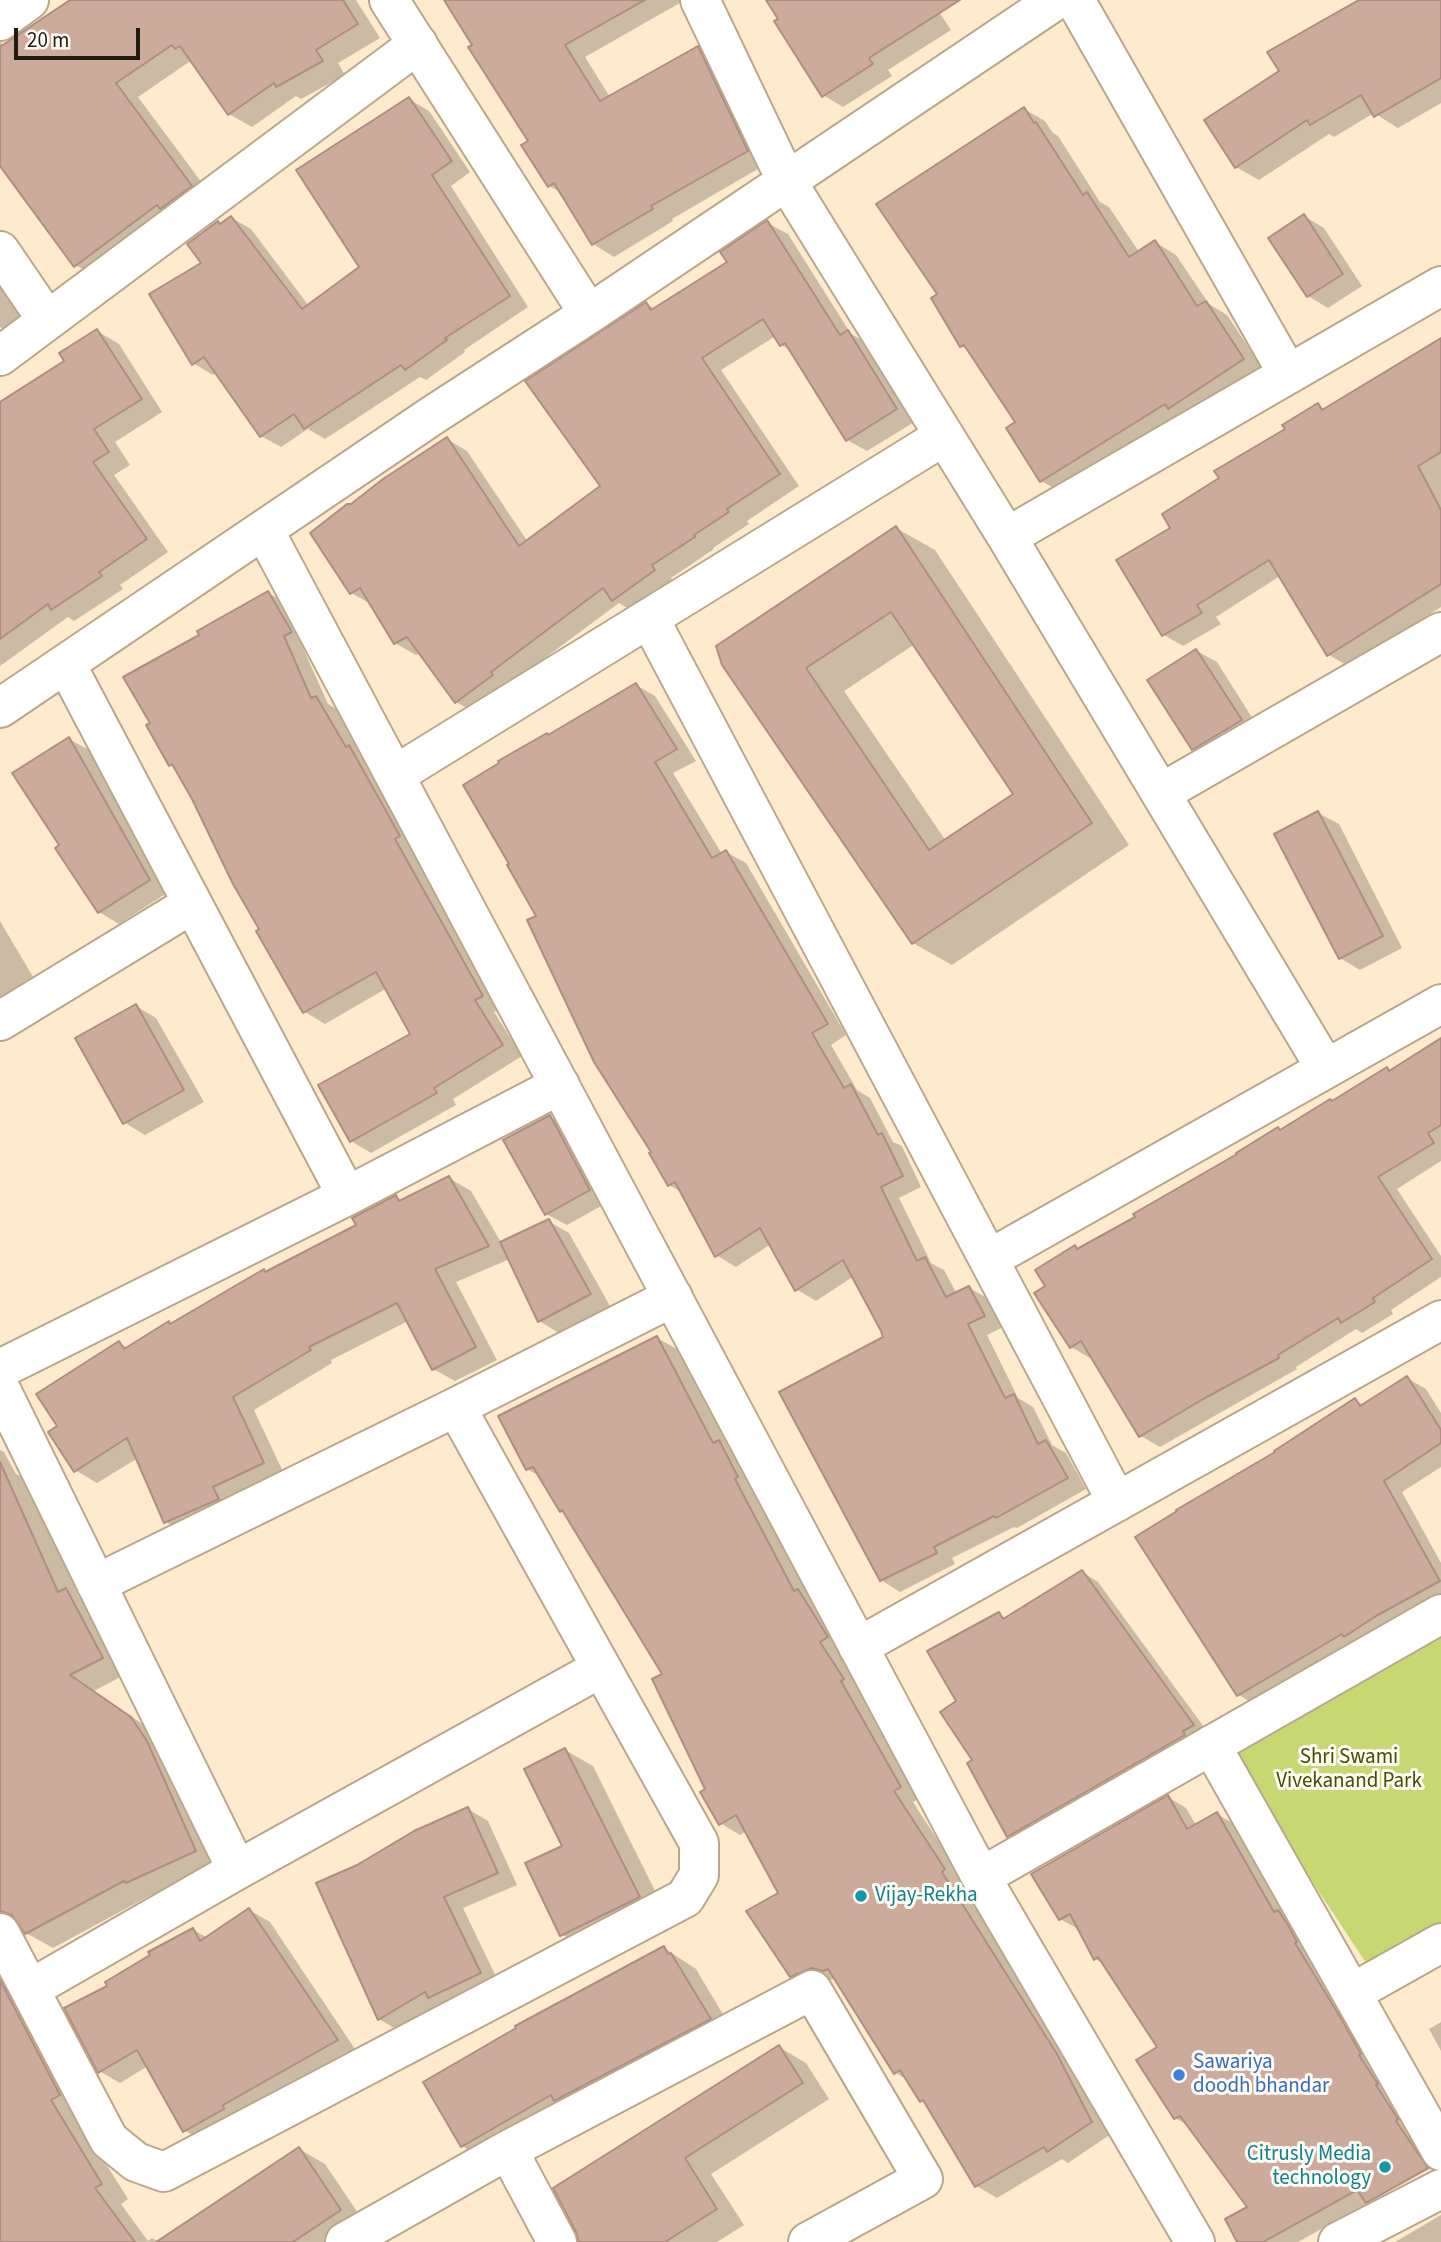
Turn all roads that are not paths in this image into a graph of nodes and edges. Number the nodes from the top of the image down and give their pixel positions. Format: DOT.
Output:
graph roads {
  1 [pos="29,0"];
  2 [pos="389,0"];
  3 [pos="699,0"];
  4 [pos="1056,0"];
  5 [pos="1075,0"];
  6 [pos="0,21"];
  7 [pos="418,44"];
  8 [pos="786,180"];
  9 [pos="0,251"];
  10 [pos="1441,286"];
  11 [pos="589,314"];
  12 [pos="47,320"];
  13 [pos="0,356"];
  14 [pos="1289,374"];
  15 [pos="944,436"];
  16 [pos="264,530"];
  17 [pos="1007,537"];
  18 [pos="649,618"];
  19 [pos="1441,632"];
  20 [pos="66,664"];
  21 [pos="0,708"];
  22 [pos="395,775"];
  23 [pos="1161,793"];
  24 [pos="192,904"];
  25 [pos="1441,1004"];
  26 [pos="0,1021"];
  27 [pos="1326,1069"];
  28 [pos="560,1085"];
  29 [pos="347,1196"];
  30 [pos="989,1259"];
  31 [pos="673,1297"];
  32 [pos="1441,1320"];
  33 [pos="0,1369"];
  34 [pos="0,1388"];
  35 [pos="456,1408"];
  36 [pos="1117,1502"];
  37 [pos="96,1584"];
  38 [pos="1441,1614"];
  39 [pos="858,1647"];
  40 [pos="601,1668"];
  41 [pos="1212,1745"];
  42 [pos="237,1870"];
  43 [pos="981,1877"];
  44 [pos="0,1933"];
  45 [pos="1441,1943"];
  46 [pos="30,1989"];
  47 [pos="1352,1993"];
  48 [pos="508,2150"];
  49 [pos="1441,2151"];
  50 [pos="1441,2189"];
  51 [pos="345,2242"];
  52 [pos="557,2242"];
  53 [pos="808,2242"];
  54 [pos="1195,2242"];
  55 [pos="1338,2242"];
  1 -- 6 [label="street"];
  2 -- 7 [label="street"];
  3 -- 8 [label="street"];
  4 -- 8 [label="street"];
  5 -- 14 [label="street"];
  7 -- 11 [label="street"];
  7 -- 12 [label="street"];
  8 -- 11 [label="street"];
  8 -- 15 [label="street"];
  9 -- 12 [label="street"];
  10 -- 14 [label="street"];
  11 -- 16 [label="street"];
  12 -- 13 [label="street"];
  14 -- 17 [label="street"];
  15 -- 17 [label="street"];
  15 -- 18 [label="street"];
  16 -- 20 [label="street"];
  16 -- 22 [label="street"];
  17 -- 23 [label="street"];
  18 -- 22 [label="street"];
  18 -- 30 [label="street"];
  19 -- 23 [label="street"];
  20 -- 21 [label="street"];
  20 -- 24 [label="street"];
  22 -- 28 [label="street"];
  23 -- 27 [label="street"];
  24 -- 26 [label="street"];
  24 -- 29 [label="street"];
  25 -- 27 [label="street"];
  27 -- 30 [label="street"];
  28 -- 29 [label="street"];
  28 -- 31 [label="street"];
  29 -- 33 [label="street"];
  30 -- 36 [label="street"];
  31 -- 35 [label="street"];
  31 -- 39 [label="street"];
  32 -- 36 [label="street"];
  34 -- 37 [label="street"];
  35 -- 37 [label="street"];
  35 -- 40 [label="street"];
  36 -- 39 [label="street"];
  37 -- 42 [label="street"];
  38 -- 41 [label="street"];
  39 -- 43 [label="street"];
  40 -- 42 [label="street"];
  40 -- 46 [label="street"];
  41 -- 43 [label="street"];
  41 -- 47 [label="street"];
  42 -- 46 [label="street"];
  43 -- 54 [label="street"];
  44 -- 46 [label="street"];
  45 -- 47 [label="street"];
  47 -- 49 [label="street"];
  48 -- 51 [label="street"];
  48 -- 52 [label="street"];
  48 -- 53 [label="street"];
  50 -- 55 [label="street"];
}
